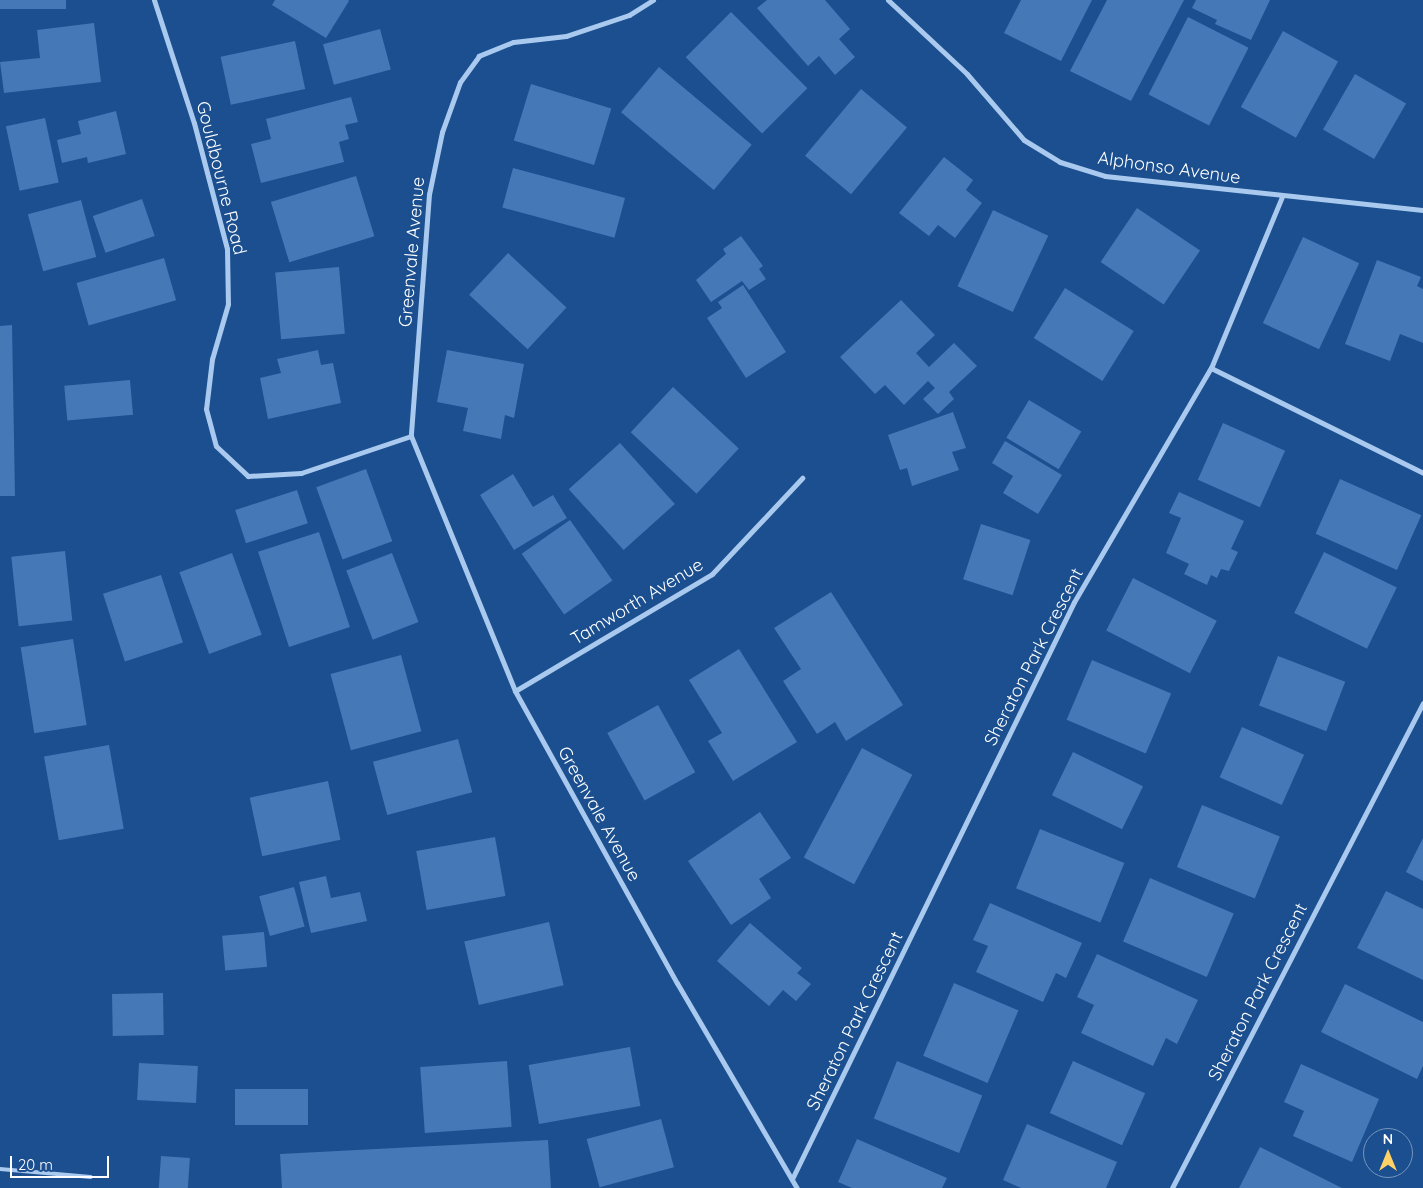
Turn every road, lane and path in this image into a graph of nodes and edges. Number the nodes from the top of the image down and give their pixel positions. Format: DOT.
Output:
graph roads {
  1 [pos="154,0"];
  2 [pos="653,0"];
  3 [pos="888,0"];
  4 [pos="1282,197"];
  5 [pos="1423,210"];
  6 [pos="1211,368"];
  7 [pos="411,436"];
  8 [pos="1423,473"];
  9 [pos="802,478"];
  10 [pos="515,691"];
  11 [pos="1423,703"];
  12 [pos="0,1169"];
  13 [pos="91,1177"];
  14 [pos="792,1179"];
  15 [pos="797,1188"];
  16 [pos="1172,1188"];
  1 -- 7 [label="street, Gouldbourne Road"];
  2 -- 7 [label="street, Greenvale Avenue"];
  3 -- 4 [label="street, Alphonso Avenue"];
  4 -- 5 [label="street, Alphonso Avenue"];
  4 -- 6 [label="street, Sheraton Park Crescent"];
  6 -- 8 [label="street"];
  6 -- 14 [label="street, Sheraton Park Crescent"];
  7 -- 10 [label="street, Greenvale Avenue"];
  9 -- 10 [label="street, Tamworth Avenue"];
  10 -- 14 [label="street, Greenvale Avenue"];
  11 -- 16 [label="street, Sheraton Park Crescent"];
  12 -- 13 [label="lane"];
  14 -- 15 [label="street, Greenvale Avenue"];
}
